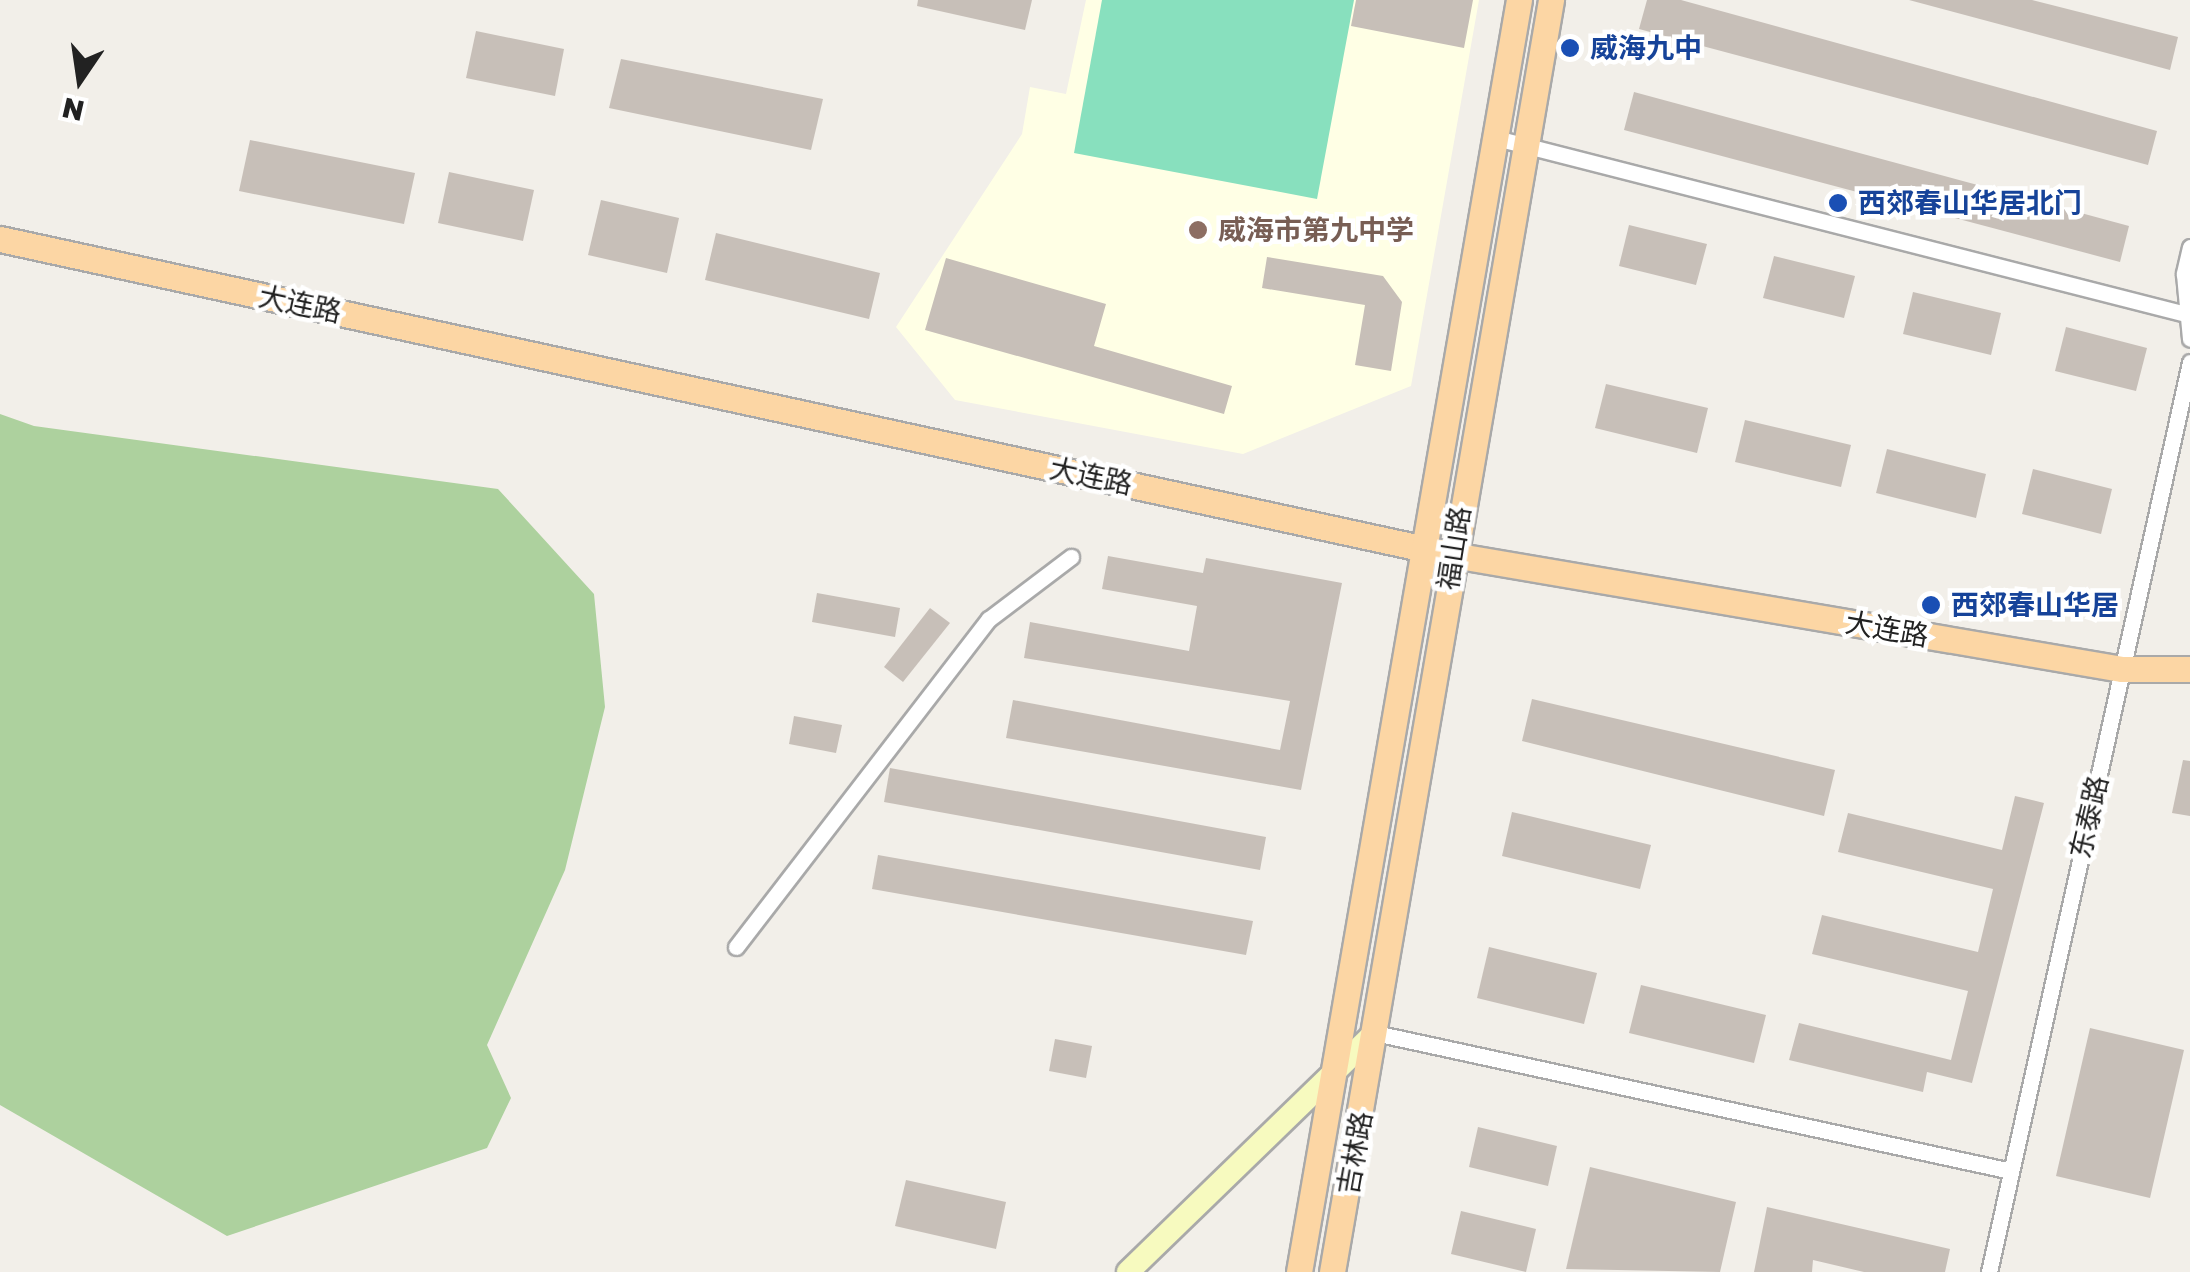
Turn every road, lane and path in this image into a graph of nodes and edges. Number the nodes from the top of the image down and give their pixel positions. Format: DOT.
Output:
graph roads {
  1 [pos="1519,0"];
  2 [pos="1551,0"];
  3 [pos="1492,137"];
  4 [pos="1522,146"];
  5 [pos="0,240"];
  6 [pos="2190,246"];
  7 [pos="2186,314"];
  8 [pos="2190,339"];
  9 [pos="2190,362"];
  10 [pos="1422,547"];
  11 [pos="1453,555"];
  12 [pos="1070,557"];
  13 [pos="2122,669"];
  14 [pos="2190,669"];
  15 [pos="736,947"];
  16 [pos="1375,1032"];
  17 [pos="1333,1082"];
  18 [pos="2011,1171"];
  19 [pos="1128,1272"];
  20 [pos="1299,1272"];
  21 [pos="1332,1272"];
  22 [pos="1988,1272"];
  1 -- 3 [label="main road, 福山路"];
  2 -- 4 [label="main road, 福山路"];
  3 -- 4 [label="street"];
  3 -- 10 [label="main road, 福山路"];
  4 -- 7 [label="street"];
  4 -- 11 [label="main road, 福山路"];
  5 -- 10 [label="main road, 大连路"];
  6 -- 7 [label="street"];
  7 -- 8 [label="street"];
  9 -- 13 [label="street, 东泰路"];
  10 -- 11 [label="main road, 大连路"];
  10 -- 17 [label="main road, 福山路"];
  11 -- 13 [label="main road, 大连路"];
  11 -- 16 [label="main road, 福山路"];
  12 -- 15 [label="street"];
  13 -- 14 [label="main road, 大连路"];
  13 -- 18 [label="street, 东泰路"];
  16 -- 17 [label="main road"];
  16 -- 18 [label="street"];
  16 -- 21 [label="main road, 吉林路"];
  17 -- 19 [label="main road"];
  17 -- 20 [label="main road, 吉林路"];
  18 -- 22 [label="street, 东泰路"];
}
